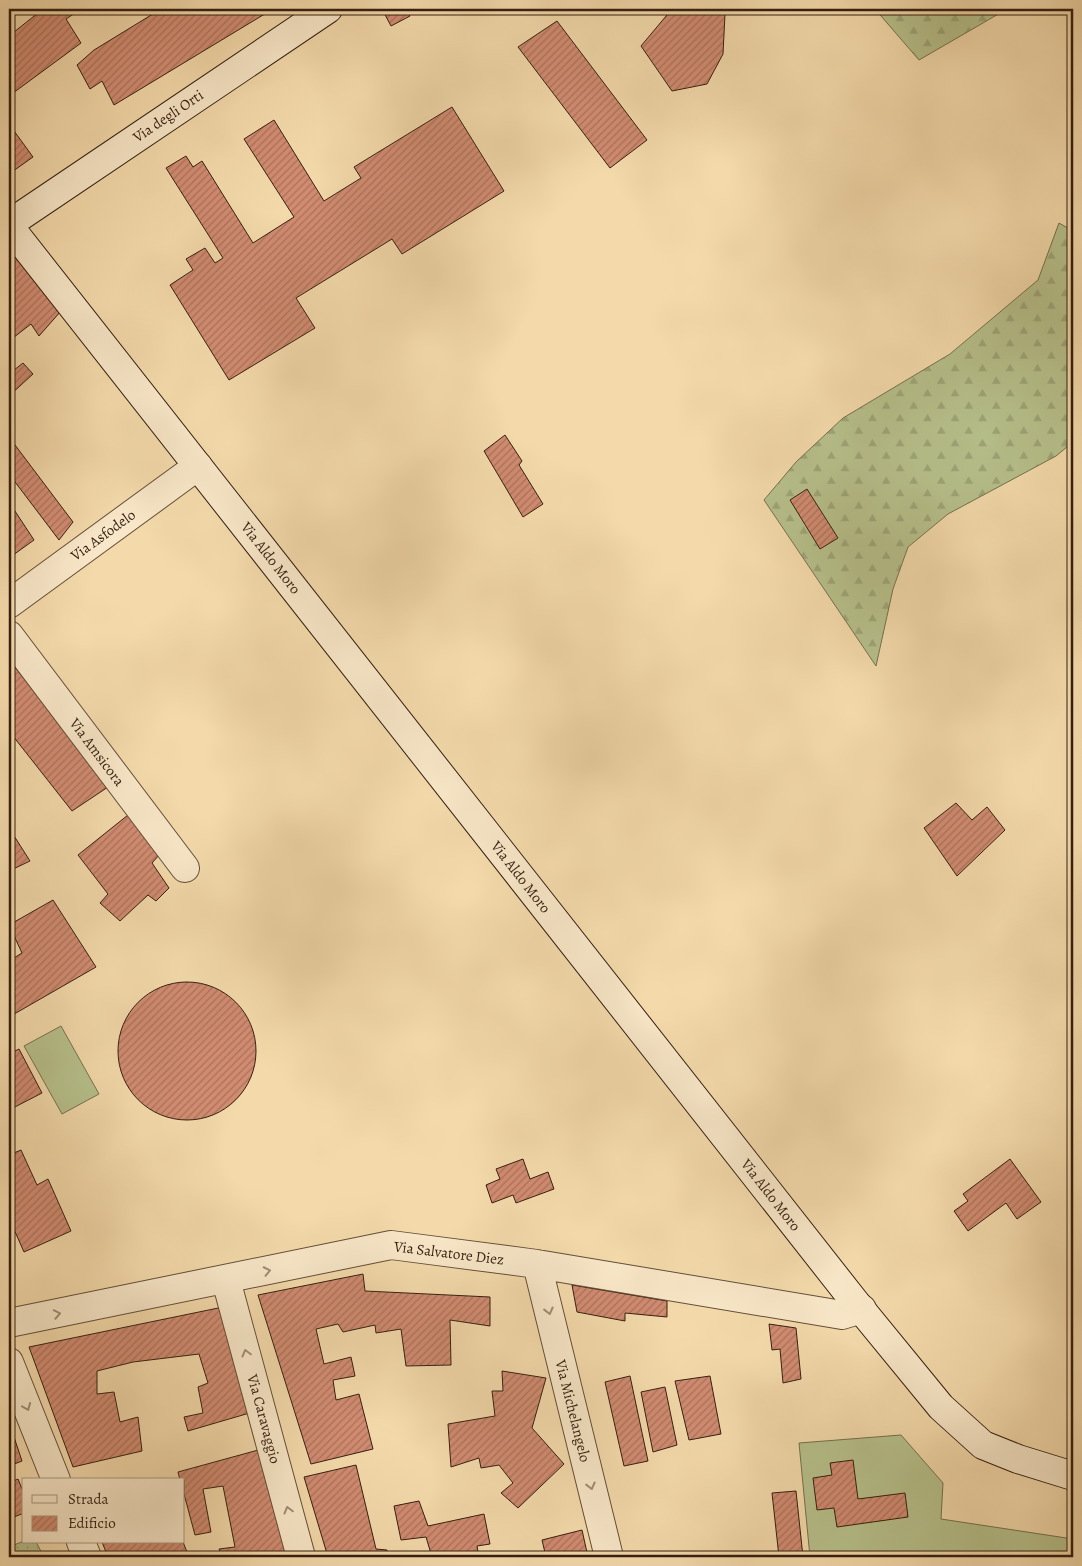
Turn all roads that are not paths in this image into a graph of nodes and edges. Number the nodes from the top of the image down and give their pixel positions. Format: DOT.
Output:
graph roads {
  1 [pos="328,9"];
  2 [pos="9,225"];
  3 [pos="198,466"];
  4 [pos="9,604"];
  5 [pos="9,635"];
  6 [pos="185,868"];
  7 [pos="537,1264"];
  8 [pos="226,1280"];
  9 [pos="862,1309"];
  10 [pos="9,1323"];
  11 [pos="9,1362"];
  12 [pos="1073,1476"];
  13 [pos="55,1478"];
  14 [pos="82,1544"];
  15 [pos="87,1557"];
  16 [pos="301,1557"];
  17 [pos="609,1557"];
  1 -- 2 [label="street, Via degli Orti"];
  2 -- 3 [label="street, Via Aldo Moro"];
  3 -- 4 [label="street, Via Asfodelo"];
  3 -- 9 [label="street, Via Aldo Moro"];
  5 -- 6 [label="street, Via Amsicora"];
  8 -- 7 [label="street, Via Salvatore Diez, one-way"];
  7 -- 9 [label="street, Via Salvatore Diez"];
  7 -- 17 [label="street, Via Michelangelo, one-way"];
  10 -- 8 [label="street, Via Salvatore Diez, one-way"];
  16 -- 8 [label="street, Via Caravaggio, one-way"];
  9 -- 12 [label="street, Via Aldo Moro"];
  11 -- 13 [label="street, one-way"];
  14 -- 15 [label="street"];
}
